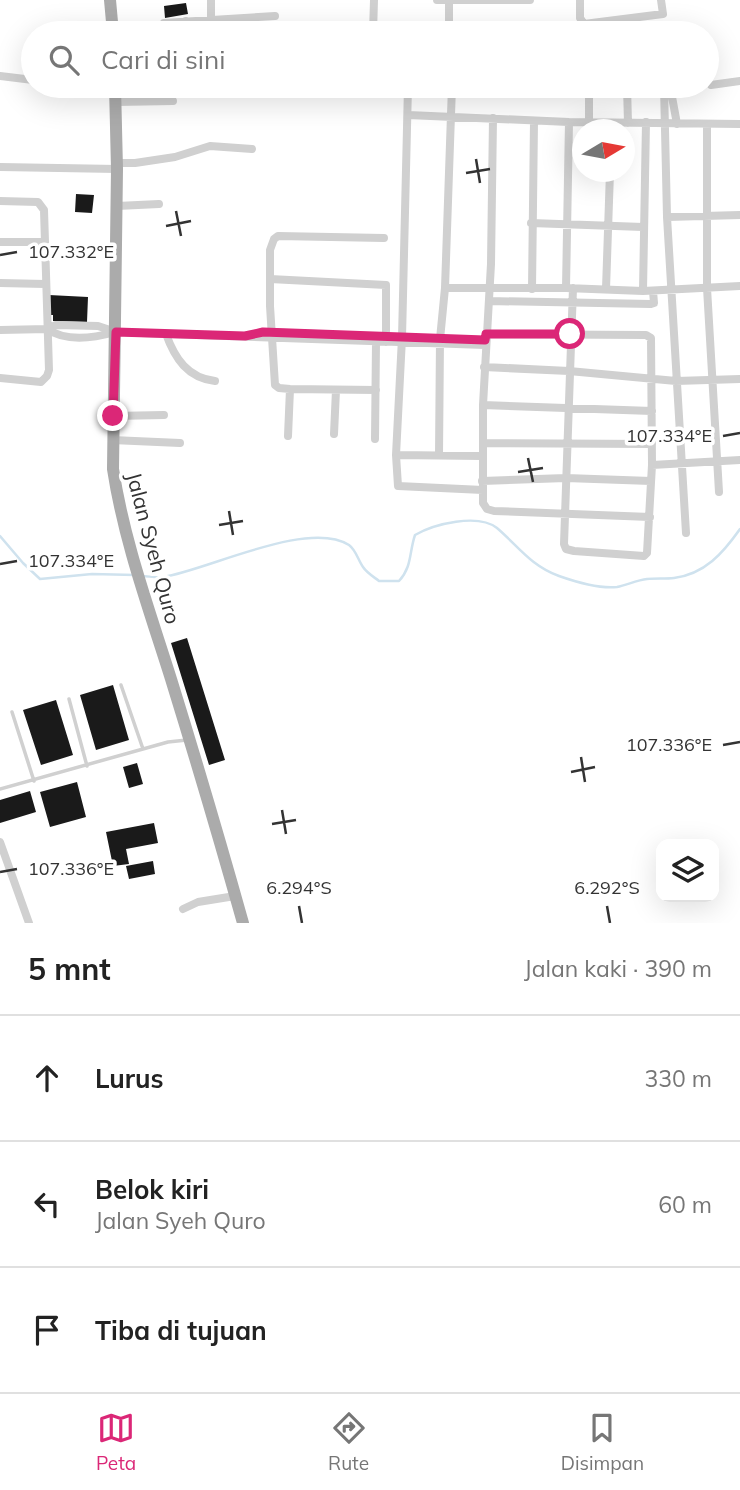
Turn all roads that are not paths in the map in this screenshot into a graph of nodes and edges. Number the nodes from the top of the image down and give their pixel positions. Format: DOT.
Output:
graph roads {
  1 [pos="110,0"];
  2 [pos="211,0"];
  3 [pos="374,0"];
  4 [pos="437,0"];
  5 [pos="449,0"];
  6 [pos="530,0"];
  7 [pos="580,0"];
  8 [pos="661,0"];
  9 [pos="275,16"];
  10 [pos="211,19"];
  11 [pos="112,21"];
  12 [pos="186,21"];
  13 [pos="373,21"];
  14 [pos="449,21"];
  15 [pos="581,21"];
  16 [pos="612,21"];
  17 [pos="0,76"];
  18 [pos="21,79"];
  19 [pos="740,81"];
  20 [pos="719,84"];
  21 [pos="115,98"];
  22 [pos="408,98"];
  23 [pos="452,98"];
  24 [pos="589,98"];
  25 [pos="627,98"];
  26 [pos="664,98"];
  27 [pos="672,98"];
  28 [pos="173,101"];
  29 [pos="115,102"];
  30 [pos="408,115"];
  31 [pos="451,117"];
  32 [pos="493,118"];
  33 [pos="589,119"];
  34 [pos="628,119"];
  35 [pos="534,121"];
  36 [pos="569,122"];
  37 [pos="646,122"];
  38 [pos="635,123"];
  39 [pos="665,124"];
  40 [pos="677,124"];
  41 [pos="740,124"];
  42 [pos="706,125"];
  43 [pos="252,149"];
  44 [pos="117,166"];
  45 [pos="0,167"];
  46 [pos="610,182"];
  47 [pos="0,201"];
  48 [pos="159,204"];
  49 [pos="117,206"];
  50 [pos="740,215"];
  51 [pos="706,217"];
  52 [pos="667,218"];
  53 [pos="531,223"];
  54 [pos="568,226"];
  55 [pos="609,227"];
  56 [pos="643,227"];
  57 [pos="384,238"];
  58 [pos="0,242"];
  59 [pos="44,242"];
  60 [pos="270,279"];
  61 [pos="0,283"];
  62 [pos="45,284"];
  63 [pos="740,286"];
  64 [pos="445,288"];
  65 [pos="569,288"];
  66 [pos="707,288"];
  67 [pos="531,289"];
  68 [pos="606,289"];
  69 [pos="490,290"];
  70 [pos="671,290"];
  71 [pos="643,291"];
  72 [pos="653,291"];
  73 [pos="489,301"];
  74 [pos="571,303"];
  75 [pos="47,329"];
  76 [pos="0,331"];
  77 [pos="116,332"];
  78 [pos="166,334"];
  79 [pos="570,334"];
  80 [pos="272,335"];
  81 [pos="386,340"];
  82 [pos="402,340"];
  83 [pos="485,340"];
  84 [pos="440,341"];
  85 [pos="376,342"];
  86 [pos="484,368"];
  87 [pos="569,371"];
  88 [pos="651,377"];
  89 [pos="0,378"];
  90 [pos="712,379"];
  91 [pos="740,379"];
  92 [pos="215,381"];
  93 [pos="676,381"];
  94 [pos="290,389"];
  95 [pos="336,390"];
  96 [pos="376,390"];
  97 [pos="483,405"];
  98 [pos="568,406"];
  99 [pos="652,411"];
  100 [pos="164,415"];
  101 [pos="113,416"];
  102 [pos="334,434"];
  103 [pos="288,436"];
  104 [pos="374,439"];
  105 [pos="112,440"];
  106 [pos="567,442"];
  107 [pos="180,443"];
  108 [pos="483,443"];
  109 [pos="652,444"];
  110 [pos="439,454"];
  111 [pos="396,455"];
  112 [pos="482,456"];
  113 [pos="740,460"];
  114 [pos="718,462"];
  115 [pos="680,463"];
  116 [pos="652,465"];
  117 [pos="566,478"];
  118 [pos="651,481"];
  119 [pos="483,486"];
  120 [pos="719,492"];
  121 [pos="565,513"];
  122 [pos="650,517"];
  123 [pos="686,533"];
  124 [pos="121,685"];
  125 [pos="69,699"];
  126 [pos="12,712"];
  127 [pos="190,740"];
  128 [pos="143,749"];
  129 [pos="87,766"];
  130 [pos="34,781"];
  131 [pos="0,789"];
  132 [pos="0,842"];
  133 [pos="235,896"];
  134 [pos="183,909"];
  135 [pos="29,923"];
  136 [pos="243,923"];
  1 -- 11 [label="main road"];
  2 -- 10 [label="street"];
  3 -- 13 [label="street"];
  4 -- 5 [label="street"];
  5 -- 6 [label="street"];
  5 -- 14 [label="street"];
  7 -- 15 [label="street"];
  8 -- 16 [label="street"];
  9 -- 10 [label="street"];
  10 -- 12 [label="street"];
  17 -- 18 [label="street"];
  19 -- 20 [label="street"];
  21 -- 29 [label="main road, Jalan Syeh Quro"];
  22 -- 30 [label="street"];
  23 -- 31 [label="street"];
  24 -- 33 [label="street"];
  25 -- 34 [label="street"];
  26 -- 39 [label="street"];
  27 -- 40 [label="street"];
  28 -- 29 [label="street"];
  29 -- 44 [label="main road, Jalan Syeh Quro"];
  30 -- 31 [label="street"];
  30 -- 82 [label="street"];
  31 -- 32 [label="street"];
  31 -- 64 [label="street"];
  32 -- 35 [label="street"];
  32 -- 69 [label="street"];
  35 -- 36 [label="street"];
  35 -- 53 [label="street"];
  36 -- 54 [label="street"];
  37 -- 38 [label="street"];
  37 -- 39 [label="street"];
  37 -- 56 [label="street"];
  39 -- 40 [label="street"];
  39 -- 52 [label="street"];
  40 -- 42 [label="street"];
  41 -- 42 [label="street"];
  42 -- 51 [label="street"];
  43 -- 44 [label="street"];
  44 -- 45 [label="street"];
  44 -- 49 [label="main road, Jalan Syeh Quro"];
  46 -- 55 [label="street"];
  47 -- 59 [label="street"];
  48 -- 49 [label="street"];
  49 -- 77 [label="main road, Jalan Syeh Quro"];
  50 -- 51 [label="street"];
  51 -- 52 [label="street"];
  51 -- 66 [label="street"];
  52 -- 70 [label="street"];
  53 -- 54 [label="street"];
  53 -- 67 [label="street"];
  54 -- 55 [label="street"];
  54 -- 65 [label="street"];
  55 -- 56 [label="street"];
  55 -- 68 [label="street"];
  56 -- 71 [label="street"];
  57 -- 60 [label="street"];
  58 -- 59 [label="street"];
  59 -- 62 [label="street"];
  60 -- 80 [label="street"];
  60 -- 81 [label="street"];
  61 -- 62 [label="street"];
  62 -- 75 [label="street"];
  63 -- 66 [label="street"];
  64 -- 69 [label="street"];
  64 -- 84 [label="street"];
  65 -- 67 [label="street"];
  65 -- 68 [label="street"];
  65 -- 74 [label="street"];
  66 -- 70 [label="street"];
  66 -- 90 [label="street"];
  67 -- 69 [label="street"];
  68 -- 71 [label="street"];
  69 -- 73 [label="street"];
  70 -- 72 [label="street"];
  70 -- 93 [label="street"];
  71 -- 72 [label="street"];
  72 -- 74 [label="street"];
  73 -- 74 [label="street"];
  73 -- 83 [label="street"];
  74 -- 79 [label="street"];
  75 -- 76 [label="street"];
  75 -- 77 [label="street"];
  75 -- 89 [label="street"];
  77 -- 78 [label="street"];
  77 -- 101 [label="main road, Jalan Syeh Quro"];
  78 -- 80 [label="street"];
  78 -- 92 [label="street"];
  79 -- 83 [label="street"];
  79 -- 87 [label="street"];
  79 -- 88 [label="street"];
  80 -- 81 [label="street"];
  80 -- 85 [label="street"];
  80 -- 94 [label="street"];
  81 -- 82 [label="street"];
  81 -- 85 [label="street"];
  82 -- 84 [label="street"];
  82 -- 111 [label="street"];
  83 -- 84 [label="street"];
  83 -- 86 [label="street"];
  84 -- 110 [label="street"];
  85 -- 96 [label="street"];
  86 -- 87 [label="street"];
  86 -- 97 [label="street"];
  87 -- 88 [label="street"];
  87 -- 98 [label="street"];
  88 -- 93 [label="street"];
  88 -- 99 [label="street"];
  90 -- 91 [label="street"];
  90 -- 93 [label="street"];
  90 -- 114 [label="street"];
  93 -- 115 [label="street"];
  94 -- 95 [label="street"];
  94 -- 103 [label="street"];
  95 -- 96 [label="street"];
  95 -- 102 [label="street"];
  96 -- 104 [label="street"];
  97 -- 98 [label="street"];
  97 -- 108 [label="street"];
  98 -- 99 [label="street"];
  98 -- 106 [label="street"];
  99 -- 109 [label="street"];
  100 -- 101 [label="street"];
  101 -- 105 [label="main road, Jalan Syeh Quro"];
  105 -- 107 [label="street"];
  105 -- 127 [label="main road, Jalan Syeh Quro"];
  106 -- 108 [label="street"];
  106 -- 109 [label="street"];
  106 -- 117 [label="street"];
  108 -- 112 [label="street"];
  109 -- 116 [label="street"];
  110 -- 111 [label="street"];
  110 -- 112 [label="street"];
  111 -- 119 [label="street"];
  112 -- 119 [label="street"];
  113 -- 114 [label="street"];
  114 -- 115 [label="street"];
  114 -- 120 [label="street"];
  115 -- 116 [label="street"];
  115 -- 123 [label="street"];
  116 -- 118 [label="street"];
  117 -- 118 [label="street"];
  117 -- 119 [label="street"];
  117 -- 121 [label="street"];
  118 -- 122 [label="street"];
  119 -- 121 [label="street"];
  121 -- 122 [label="street"];
  121 -- 122 [label="street"];
  124 -- 128 [label="lane"];
  125 -- 129 [label="lane"];
  126 -- 130 [label="lane"];
  127 -- 128 [label="lane"];
  127 -- 133 [label="main road, Jalan Syeh Quro"];
  128 -- 129 [label="lane"];
  129 -- 130 [label="lane"];
  130 -- 131 [label="lane"];
  132 -- 135 [label="street"];
  133 -- 134 [label="street"];
  133 -- 136 [label="main road, Jalan Syeh Quro"];
}
